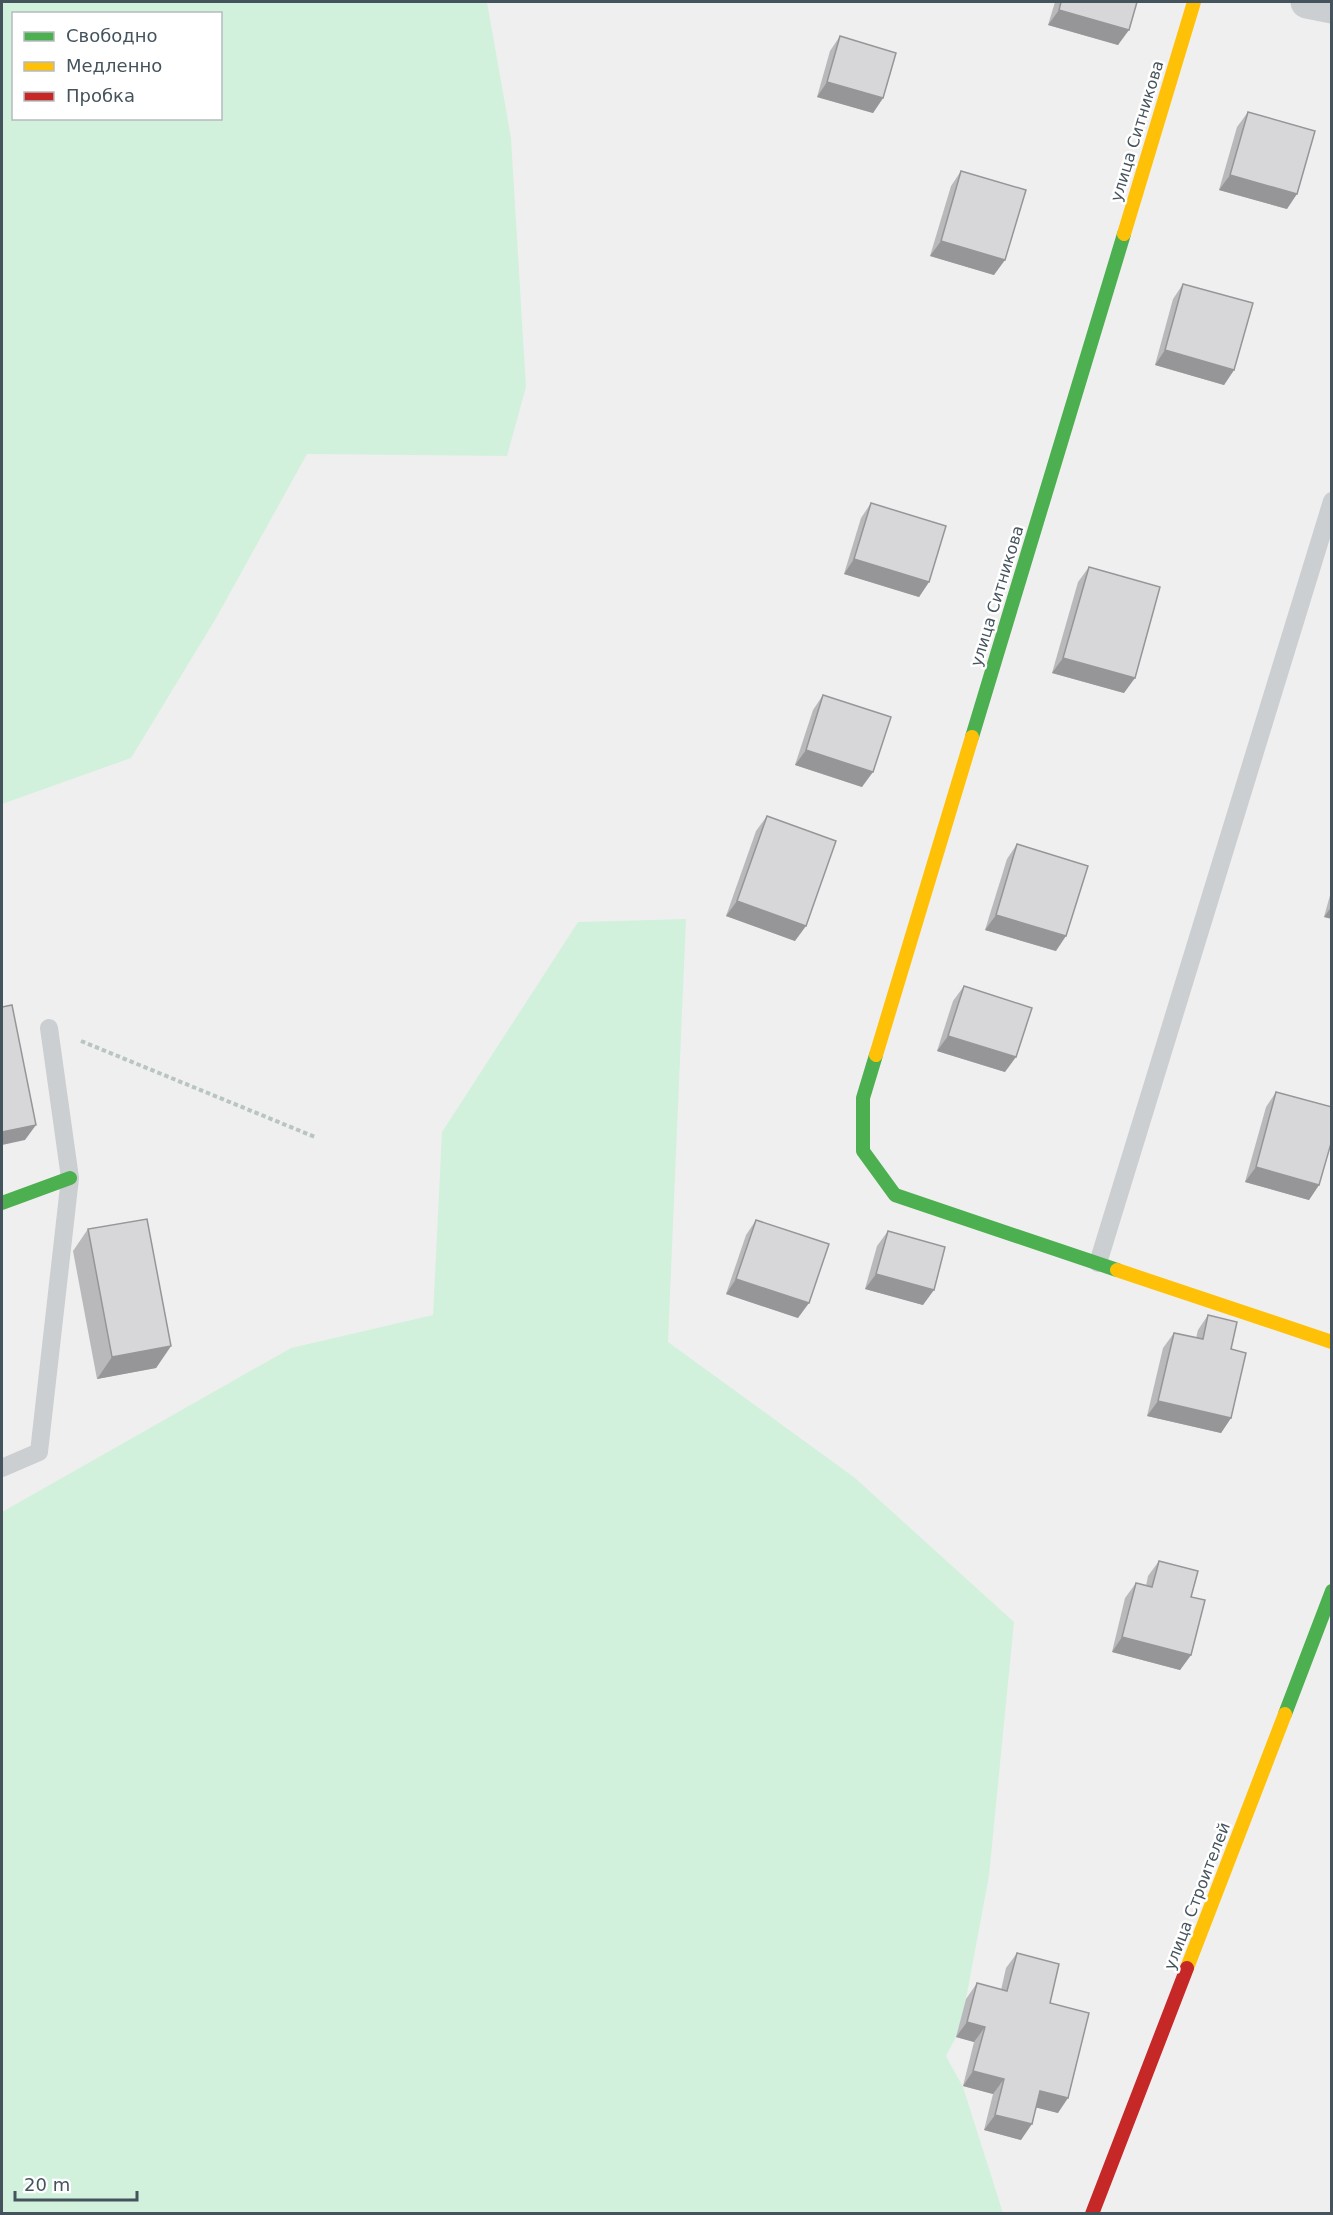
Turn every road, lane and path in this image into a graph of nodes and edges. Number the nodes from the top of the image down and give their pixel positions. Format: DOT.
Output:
graph roads {
  1 [pos="1194,2"];
  2 [pos="1307,2"];
  3 [pos="1332,8"];
  4 [pos="1332,501"];
  5 [pos="49,1028"];
  6 [pos="315,1137"];
  7 [pos="70,1178"];
  8 [pos="2,1203"];
  9 [pos="1098,1263"];
  10 [pos="1332,1342"];
  11 [pos="2,1468"];
  12 [pos="1332,1591"];
  13 [pos="1313,1640"];
  14 [pos="1332,1646"];
  15 [pos="1092,2214"];
  1 -- 9 [label="street, улица Ситникова"];
  2 -- 3 [label="street"];
  4 -- 9 [label="lane"];
  5 -- 6 [label="path"];
  5 -- 7 [label="lane"];
  7 -- 8 [label="street"];
  7 -- 11 [label="lane"];
  9 -- 10 [label="street"];
  12 -- 13 [label="street, улица Строителей"];
  13 -- 14 [label="lane"];
  13 -- 15 [label="street, улица Строителей"];
}
